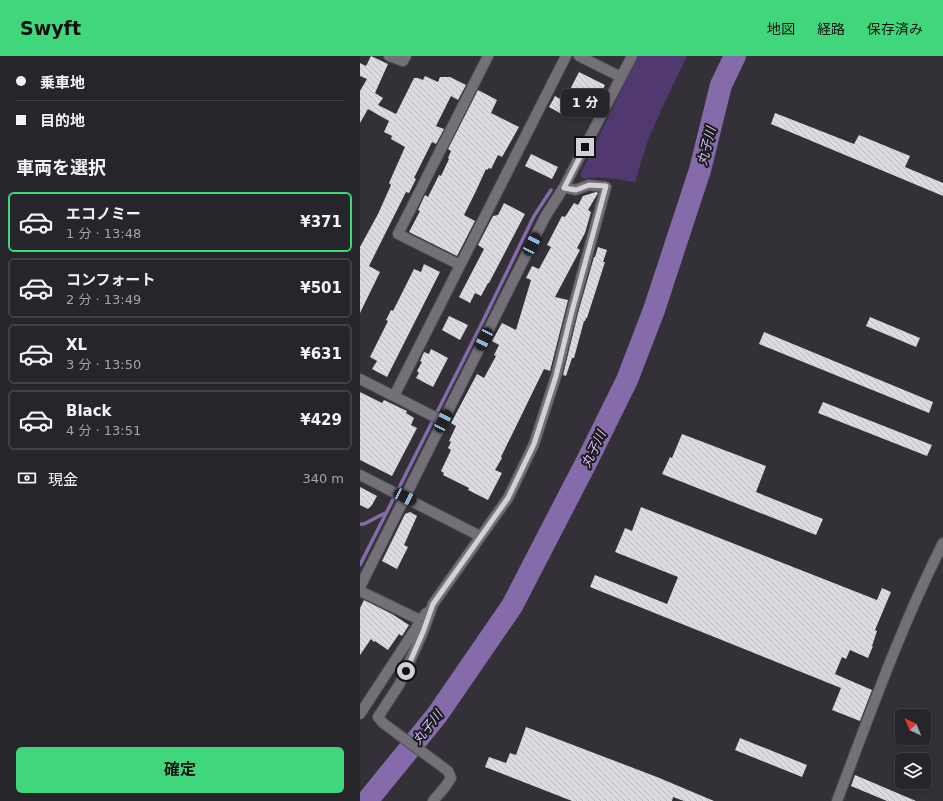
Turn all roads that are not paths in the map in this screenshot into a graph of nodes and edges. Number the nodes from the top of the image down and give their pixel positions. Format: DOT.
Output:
graph roads {
  1 [pos="389,56"];
  2 [pos="406,56"];
  3 [pos="488,56"];
  4 [pos="566,56"];
  5 [pos="579,56"];
  6 [pos="632,56"];
  7 [pos="621,77"];
  8 [pos="564,188"];
  9 [pos="460,266"];
  10 [pos="360,379"];
  11 [pos="394,396"];
  12 [pos="443,421"];
  13 [pos="360,475"];
  14 [pos="405,497"];
  15 [pos="480,536"];
  16 [pos="943,542"];
  17 [pos="360,588"];
  18 [pos="360,591"];
  19 [pos="433,604"];
  20 [pos="420,620"];
  21 [pos="360,714"];
  22 [pos="433,801"];
  23 [pos="837,801"];
  1 -- 2 [label="street"];
  3 -- 9 [label="street"];
  4 -- 9 [label="street"];
  5 -- 7 [label="street"];
  6 -- 7 [label="street"];
  7 -- 8 [label="street"];
  8 -- 12 [label="street"];
  8 -- 15 [label="street"];
  9 -- 11 [label="street"];
  10 -- 11 [label="street"];
  11 -- 12 [label="street"];
  12 -- 14 [label="street"];
  13 -- 14 [label="street"];
  14 -- 15 [label="street"];
  14 -- 17 [label="street"];
  15 -- 19 [label="street"];
  16 -- 23 [label="street"];
  18 -- 20 [label="street"];
  19 -- 20 [label="street"];
  19 -- 22 [label="street"];
  20 -- 21 [label="street"];
}
